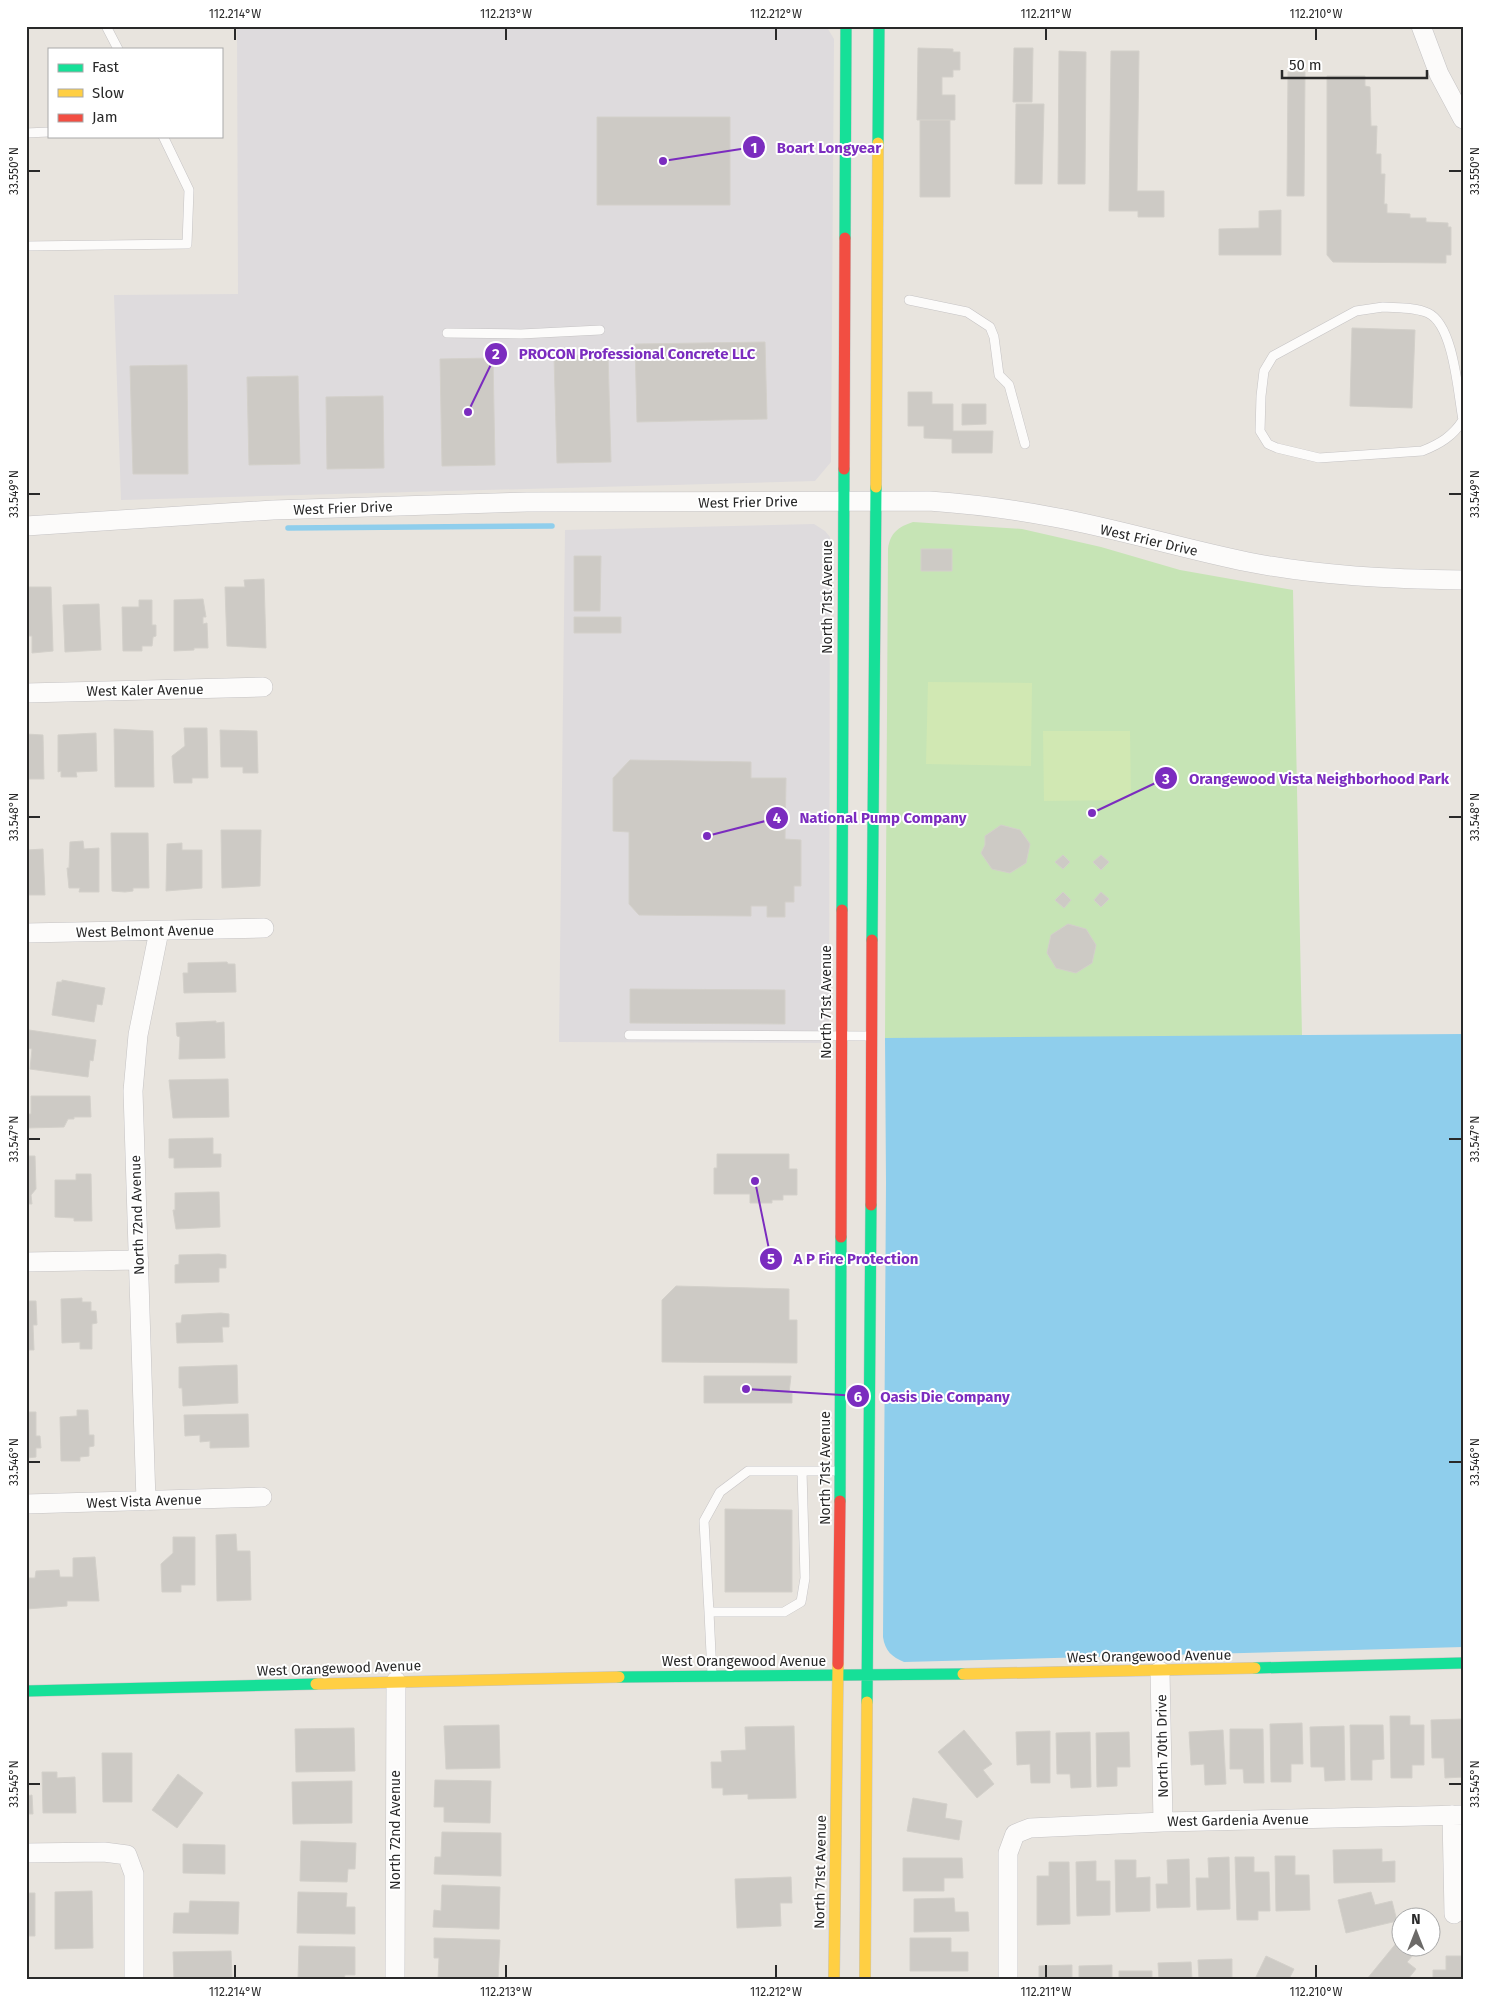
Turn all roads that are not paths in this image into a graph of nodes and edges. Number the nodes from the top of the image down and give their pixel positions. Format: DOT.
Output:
graph roads {
  1 [pos="106,26"];
  2 [pos="846,26"];
  3 [pos="879,26"];
  4 [pos="1421,26"];
  5 [pos="117,48"];
  6 [pos="1463,119"];
  7 [pos="48,132"];
  8 [pos="26,133"];
  9 [pos="164,138"];
  10 [pos="26,246"];
  11 [pos="909,300"];
  12 [pos="844,301"];
  13 [pos="869,301"];
  14 [pos="600,330"];
  15 [pos="447,332"];
  16 [pos="1461,394"];
  17 [pos="1025,444"];
  18 [pos="843,500"];
  19 [pos="876,500"];
  20 [pos="26,526"];
  21 [pos="1463,580"];
  22 [pos="264,688"];
  23 [pos="26,693"];
  24 [pos="841,763"];
  25 [pos="865,764"];
  26 [pos="264,928"];
  27 [pos="159,931"];
  28 [pos="26,933"];
  29 [pos="629,1035"];
  30 [pos="840,1036"];
  31 [pos="873,1036"];
  32 [pos="140,1260"];
  33 [pos="26,1262"];
  34 [pos="802,1471"];
  35 [pos="840,1471"];
  36 [pos="262,1497"];
  37 [pos="146,1501"];
  38 [pos="26,1504"];
  39 [pos="709,1612"];
  40 [pos="1463,1663"];
  41 [pos="1160,1671"];
  42 [pos="712,1676"];
  43 [pos="838,1676"];
  44 [pos="868,1676"];
  45 [pos="396,1681"];
  46 [pos="26,1691"];
  47 [pos="1458,1815"];
  48 [pos="1163,1822"];
  49 [pos="26,1853"];
  50 [pos="1454,1914"];
  51 [pos="134,1979"];
  52 [pos="395,1979"];
  53 [pos="834,1979"];
  54 [pos="865,1979"];
  55 [pos="1008,1979"];
  1 -- 5 [label="lane"];
  2 -- 12 [label="street, North 71st Avenue"];
  3 -- 13 [label="street"];
  4 -- 6 [label="street"];
  7 -- 8 [label="lane"];
  9 -- 10 [label="lane"];
  11 -- 17 [label="lane"];
  12 -- 13 [label="street"];
  12 -- 18 [label="street, North 71st Avenue"];
  13 -- 19 [label="street"];
  14 -- 15 [label="lane"];
  16 -- 16 [label="lane"];
  18 -- 19 [label="street, West Frier Drive"];
  18 -- 20 [label="street, West Frier Drive"];
  18 -- 24 [label="street, North 71st Avenue"];
  19 -- 21 [label="street, West Frier Drive"];
  19 -- 25 [label="street"];
  22 -- 23 [label="street, West Kaler Avenue"];
  24 -- 25 [label="street"];
  24 -- 30 [label="street, North 71st Avenue"];
  25 -- 31 [label="street"];
  26 -- 27 [label="street, West Belmont Avenue"];
  27 -- 28 [label="street, West Belmont Avenue"];
  27 -- 32 [label="street, North 72nd Avenue"];
  29 -- 30 [label="lane"];
  30 -- 31 [label="lane"];
  30 -- 35 [label="street, North 71st Avenue"];
  31 -- 44 [label="street"];
  32 -- 33 [label="street"];
  32 -- 37 [label="street, North 72nd Avenue"];
  34 -- 35 [label="lane"];
  34 -- 39 [label="lane"];
  34 -- 39 [label="lane"];
  35 -- 43 [label="street, North 71st Avenue"];
  36 -- 37 [label="street, West Vista Avenue"];
  37 -- 38 [label="street, West Vista Avenue"];
  39 -- 42 [label="lane"];
  40 -- 41 [label="street, West Orangewood Avenue"];
  41 -- 44 [label="street, West Orangewood Avenue"];
  41 -- 48 [label="street, North 70th Drive"];
  42 -- 43 [label="street, West Orangewood Avenue"];
  42 -- 45 [label="street, West Orangewood Avenue"];
  43 -- 44 [label="street, West Orangewood Avenue"];
  43 -- 53 [label="street, North 71st Avenue"];
  44 -- 54 [label="street"];
  45 -- 46 [label="street, West Orangewood Avenue"];
  45 -- 52 [label="street, North 72nd Avenue"];
  47 -- 48 [label="street, West Gardenia Avenue"];
  47 -- 50 [label="street"];
  48 -- 55 [label="street, West Gardenia Avenue"];
  49 -- 51 [label="street"];
}
